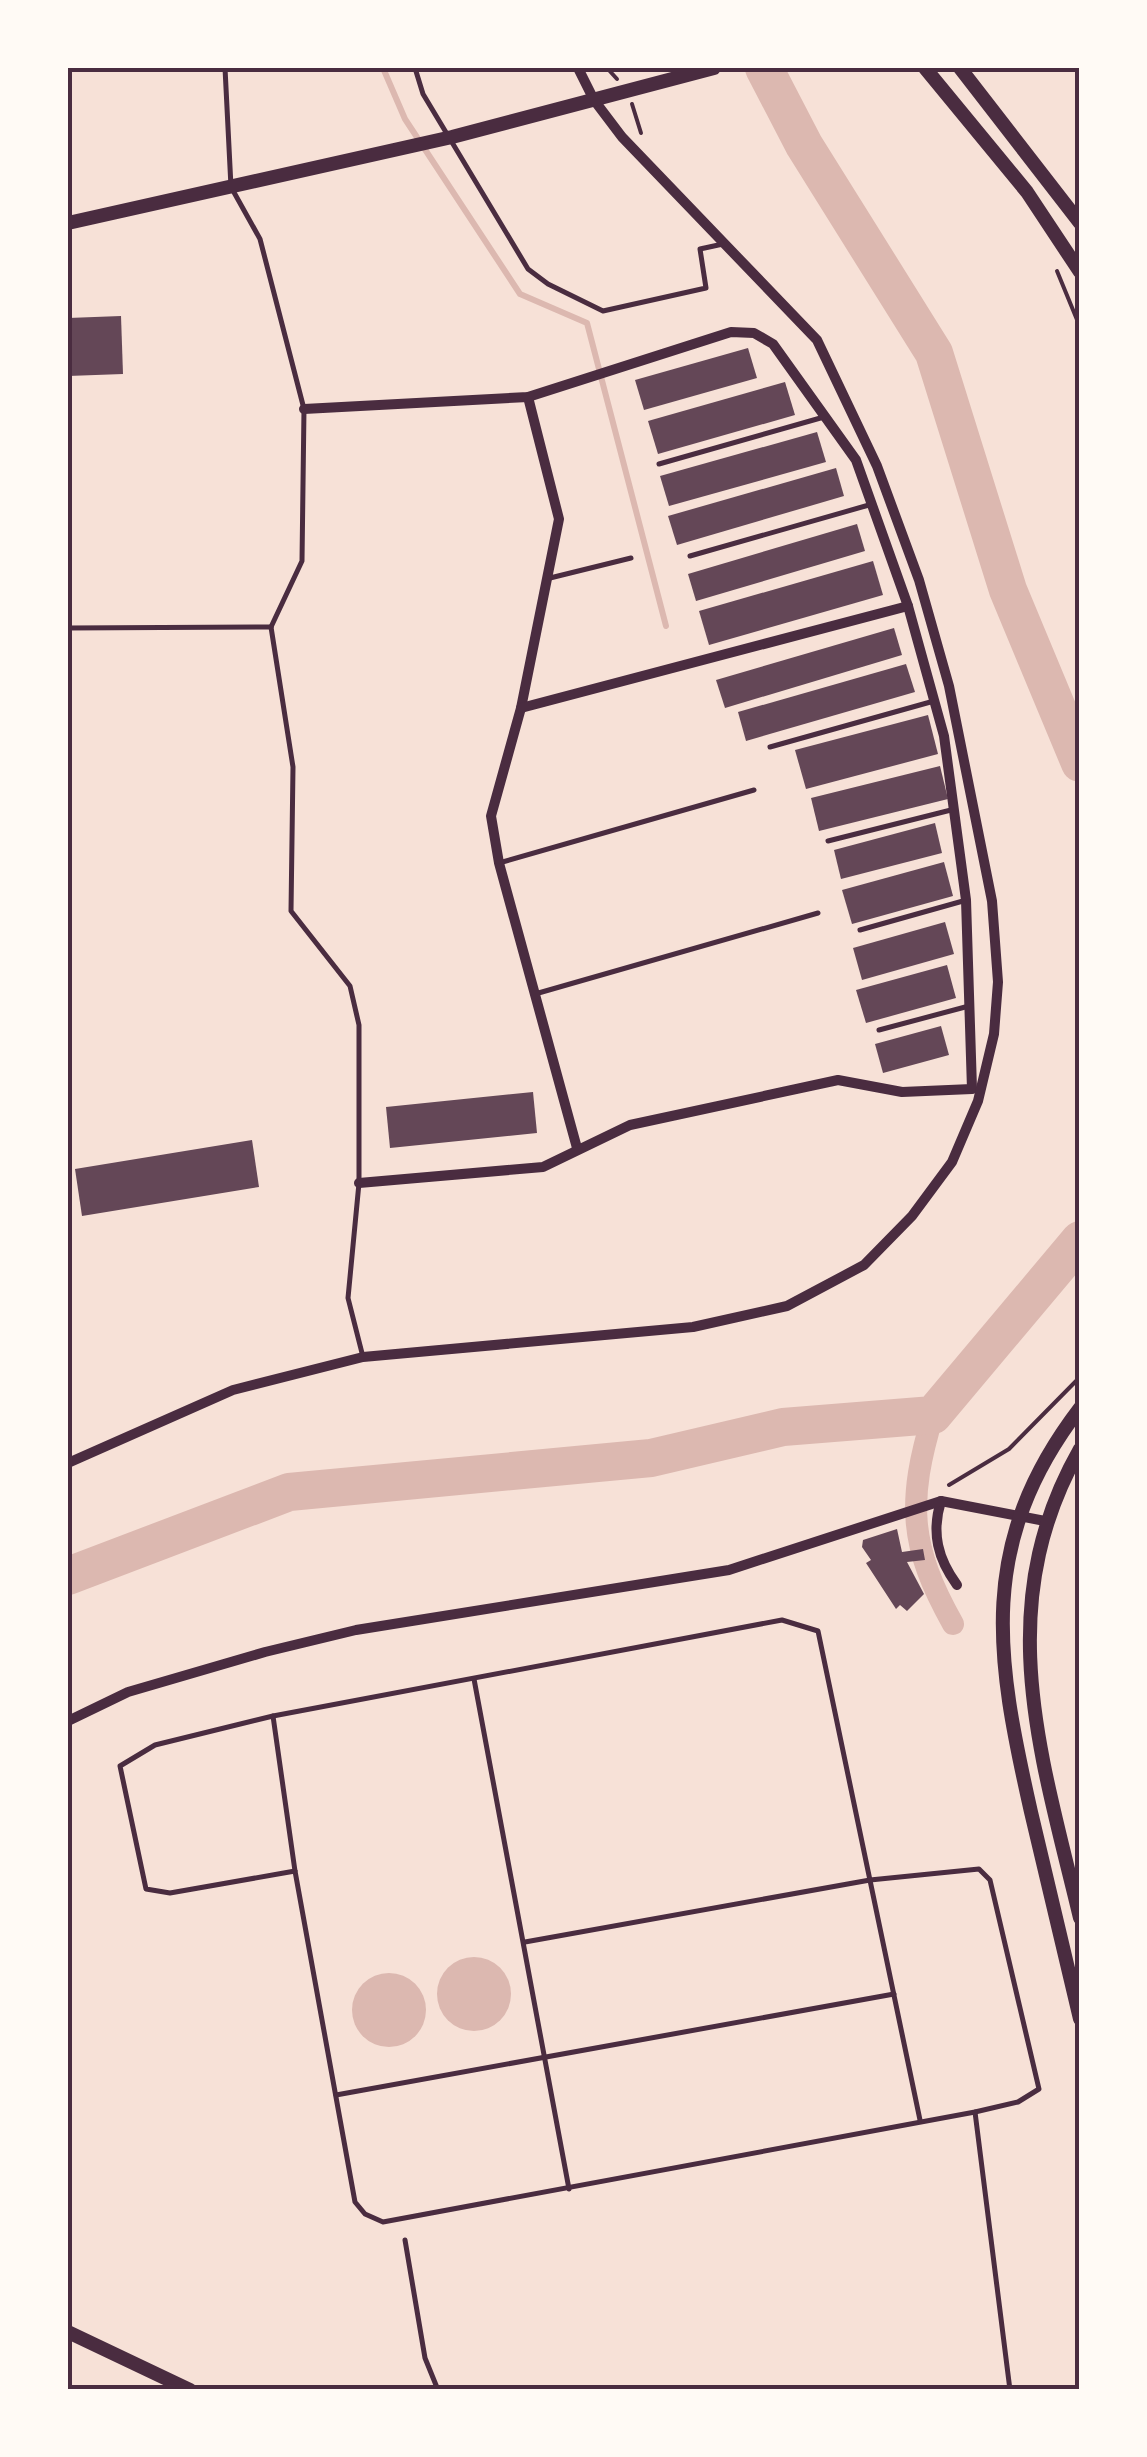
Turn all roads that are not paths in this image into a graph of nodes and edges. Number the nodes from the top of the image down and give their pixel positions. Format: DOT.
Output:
graph roads {
  1 [pos="224,68"];
  2 [pos="415,68"];
  3 [pos="578,68"];
  4 [pos="714,68"];
  5 [pos="925,68"];
  6 [pos="960,68"];
  7 [pos="594,100"];
  8 [pos="452,137"];
  9 [pos="230,188"];
  10 [pos="68,223"];
  11 [pos="1080,223"];
  12 [pos="722,244"];
  13 [pos="1080,272"];
  14 [pos="528,397"];
  15 [pos="304,409"];
  16 [pos="827,416"];
  17 [pos="659,464"];
  18 [pos="872,504"];
  19 [pos="690,556"];
  20 [pos="631,558"];
  21 [pos="547,578"];
  22 [pos="908,606"];
  23 [pos="271,627"];
  24 [pos="68,628"];
  25 [pos="934,701"];
  26 [pos="521,708"];
  27 [pos="770,747"];
  28 [pos="754,790"];
  29 [pos="954,809"];
  30 [pos="828,841"];
  31 [pos="499,863"];
  32 [pos="966,900"];
  33 [pos="818,913"];
  34 [pos="860,930"];
  35 [pos="535,994"];
  36 [pos="972,1006"];
  37 [pos="879,1030"];
  38 [pos="577,1148"];
  39 [pos="359,1183"];
  40 [pos="362,1357"];
  41 [pos="1080,1408"];
  42 [pos="1080,1449"];
  43 [pos="68,1463"];
  44 [pos="941,1501"];
  45 [pos="1019,1515"];
  46 [pos="1045,1520"];
  47 [pos="957,1585"];
  48 [pos="474,1678"];
  49 [pos="273,1716"];
  50 [pos="68,1721"];
  51 [pos="295,1871"];
  52 [pos="870,1880"];
  53 [pos="1080,1918"];
  54 [pos="525,1942"];
  55 [pos="894,1994"];
  56 [pos="1080,2019"];
  57 [pos="546,2057"];
  58 [pos="336,2096"];
  59 [pos="975,2112"];
  60 [pos="920,2120"];
  61 [pos="570,2190"];
  62 [pos="405,2240"];
  63 [pos="68,2332"];
  64 [pos="190,2390"];
  65 [pos="438,2390"];
  66 [pos="1010,2390"];
  1 -- 9 [label="lane"];
  2 -- 8 [label="lane"];
  3 -- 7 [label="street"];
  4 -- 7 [label="street"];
  5 -- 13 [label="street"];
  6 -- 11 [label="street"];
  7 -- 8 [label="street"];
  7 -- 12 [label="street"];
  8 -- 9 [label="street"];
  8 -- 12 [label="lane"];
  9 -- 10 [label="street"];
  9 -- 15 [label="lane"];
  12 -- 40 [label="street"];
  14 -- 15 [label="street"];
  14 -- 16 [label="street"];
  14 -- 21 [label="street"];
  15 -- 23 [label="lane"];
  16 -- 17 [label="lane"];
  16 -- 18 [label="street"];
  18 -- 19 [label="lane"];
  18 -- 22 [label="street"];
  20 -- 21 [label="lane"];
  21 -- 26 [label="street"];
  22 -- 25 [label="street"];
  22 -- 26 [label="street"];
  23 -- 24 [label="lane"];
  23 -- 39 [label="lane"];
  25 -- 27 [label="lane"];
  25 -- 29 [label="street"];
  26 -- 31 [label="street"];
  28 -- 31 [label="lane"];
  29 -- 30 [label="lane"];
  29 -- 32 [label="street"];
  31 -- 35 [label="street"];
  32 -- 34 [label="lane"];
  32 -- 36 [label="street"];
  33 -- 35 [label="lane"];
  35 -- 38 [label="street"];
  36 -- 37 [label="lane"];
  36 -- 38 [label="street"];
  38 -- 39 [label="street"];
  39 -- 40 [label="lane"];
  40 -- 43 [label="street"];
  41 -- 45 [label="street"];
  42 -- 46 [label="street"];
  44 -- 45 [label="street"];
  44 -- 47 [label="street"];
  44 -- 50 [label="street"];
  45 -- 46 [label="street"];
  45 -- 56 [label="street"];
  46 -- 53 [label="street"];
  48 -- 49 [label="lane"];
  48 -- 52 [label="lane"];
  48 -- 54 [label="lane"];
  49 -- 51 [label="lane"];
  49 -- 51 [label="lane"];
  51 -- 58 [label="lane"];
  52 -- 54 [label="lane"];
  52 -- 55 [label="lane"];
  52 -- 59 [label="lane"];
  54 -- 57 [label="lane"];
  55 -- 57 [label="lane"];
  55 -- 60 [label="lane"];
  57 -- 58 [label="lane"];
  57 -- 61 [label="lane"];
  58 -- 61 [label="lane"];
  59 -- 60 [label="lane"];
  59 -- 66 [label="lane"];
  60 -- 61 [label="lane"];
  62 -- 65 [label="lane"];
  63 -- 64 [label="street"];
}
